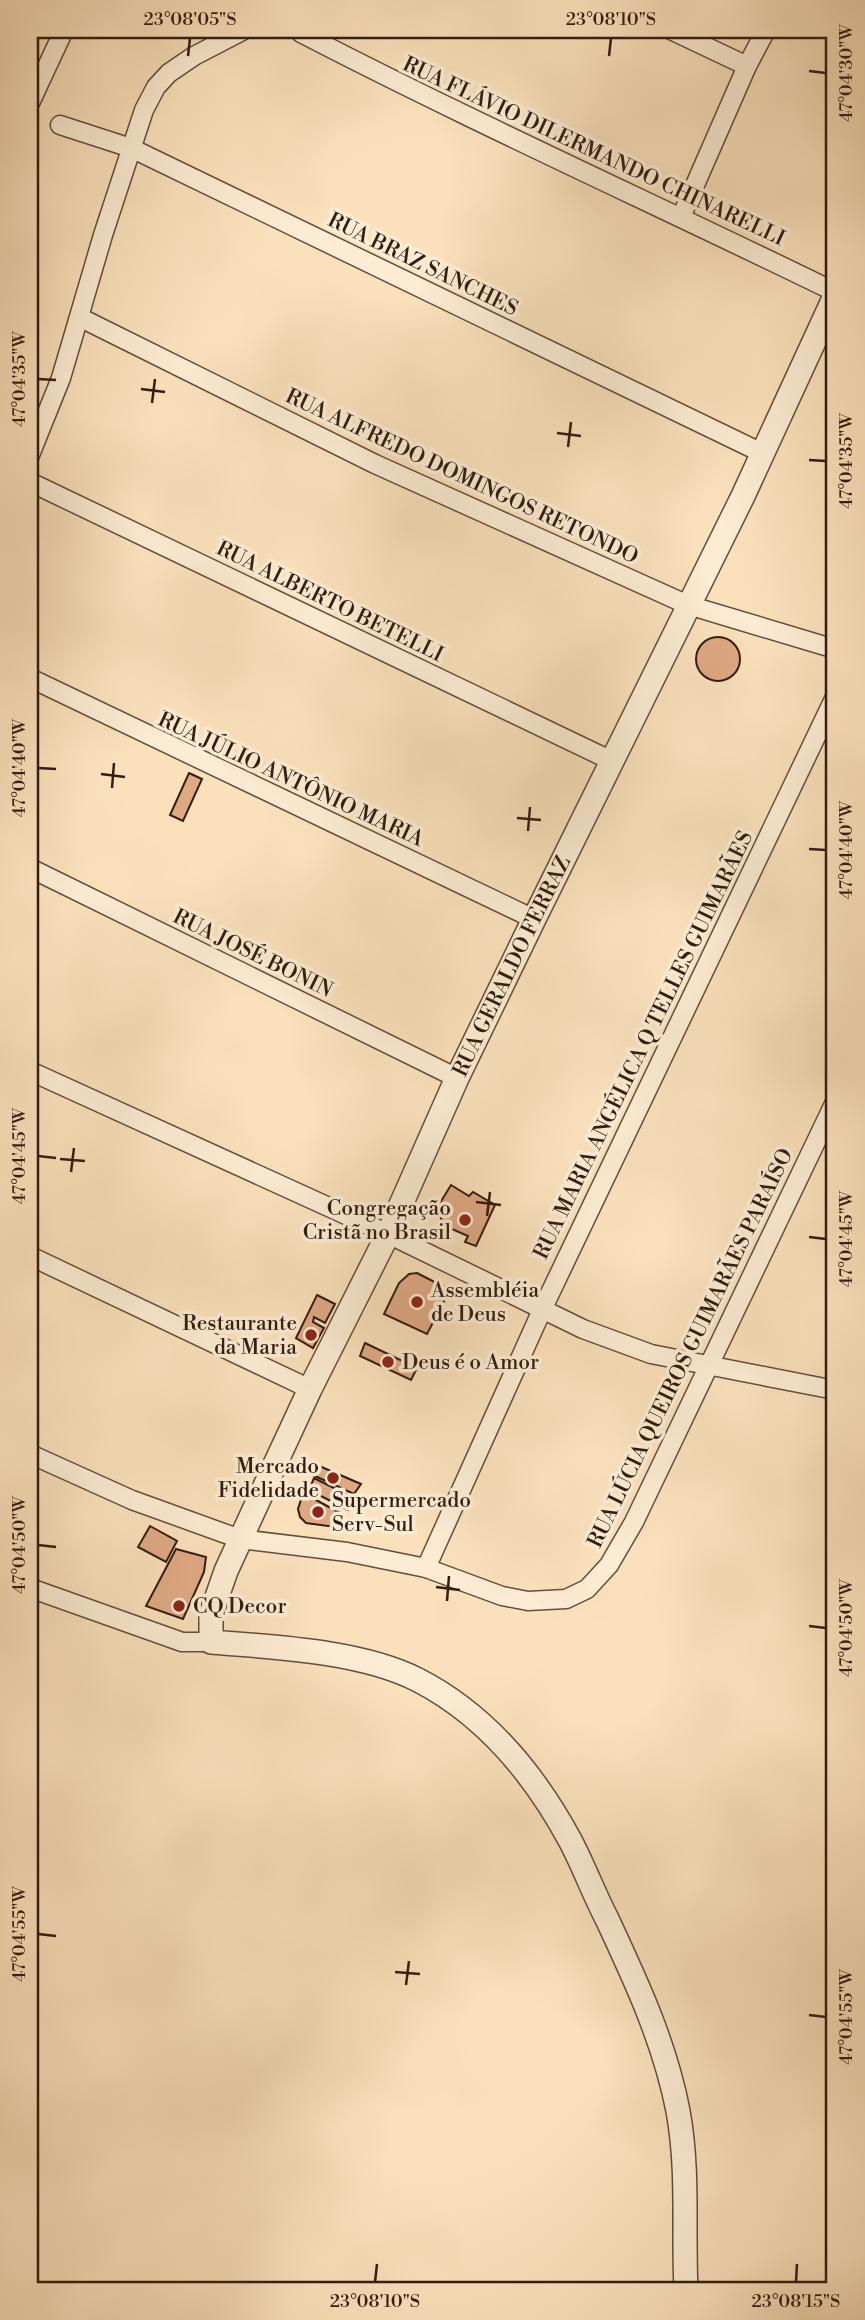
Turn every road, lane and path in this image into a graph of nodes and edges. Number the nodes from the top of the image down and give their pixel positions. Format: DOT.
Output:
graph roads {
  1 [pos="64,30"];
  2 [pos="244,30"];
  3 [pos="298,30"];
  4 [pos="671,30"];
  5 [pos="766,30"];
  6 [pos="747,66"];
  7 [pos="30,103"];
  8 [pos="60,125"];
  9 [pos="131,148"];
  10 [pos="681,217"];
  11 [pos="835,294"];
  12 [pos="81,318"];
  13 [pos="762,453"];
  14 [pos="30,455"];
  15 [pos="30,482"];
  16 [pos="688,605"];
  17 [pos="835,649"];
  18 [pos="30,678"];
  19 [pos="835,698"];
  20 [pos="610,761"];
  21 [pos="30,868"];
  22 [pos="534,919"];
  23 [pos="30,1071"];
  24 [pos="457,1078"];
  25 [pos="835,1102"];
  26 [pos="388,1234"];
  27 [pos="30,1256"];
  28 [pos="542,1310"];
  29 [pos="709,1367"];
  30 [pos="310,1389"];
  31 [pos="835,1390"];
  32 [pos="30,1454"];
  33 [pos="240,1539"];
  34 [pos="426,1568"];
  35 [pos="30,1588"];
  36 [pos="211,1642"];
  37 [pos="685,2290"];
  1 -- 7 [label="street"];
  2 -- 9 [label="street"];
  3 -- 10 [label="street, RUA FLÁVIO DILERMANDO CHINARELLI"];
  4 -- 6 [label="street"];
  5 -- 6 [label="street"];
  6 -- 10 [label="street"];
  8 -- 9 [label="street, RUA BRAZ SANCHES"];
  9 -- 12 [label="street"];
  9 -- 13 [label="street, RUA BRAZ SANCHES"];
  10 -- 11 [label="street, RUA FLÁVIO DILERMANDO CHINARELLI"];
  11 -- 13 [label="street, RUA GERALDO FERRAZ"];
  12 -- 14 [label="street"];
  12 -- 16 [label="street, RUA ALFREDO DOMINGOS RETONDO"];
  13 -- 16 [label="street, RUA GERALDO FERRAZ"];
  15 -- 20 [label="street, RUA ALBERTO BETELLI"];
  16 -- 17 [label="street, RUA ALFREDO DOMINGOS RETONDO"];
  16 -- 20 [label="street, RUA GERALDO FERRAZ"];
  18 -- 22 [label="street, RUA JÚLIO ANTÔNIO MARIA"];
  19 -- 28 [label="street, RUA MARIA ANGÉLICA Q TELLES GUIMARÃES"];
  20 -- 22 [label="street, RUA GERALDO FERRAZ"];
  21 -- 24 [label="street, RUA JOSÉ BONIN"];
  22 -- 24 [label="street, RUA GERALDO FERRAZ"];
  23 -- 26 [label="street"];
  24 -- 26 [label="street, RUA GERALDO FERRAZ"];
  25 -- 29 [label="street, RUA LÚCIA QUEIROS GUIMARÃES PARAÍSO"];
  26 -- 28 [label="street"];
  26 -- 30 [label="street, RUA GERALDO FERRAZ"];
  27 -- 30 [label="street"];
  28 -- 29 [label="street"];
  28 -- 34 [label="street, RUA MARIA ANGÉLICA Q TELLES GUIMARÃES"];
  29 -- 31 [label="street"];
  29 -- 34 [label="street, RUA LÚCIA QUEIROS GUIMARÃES PARAÍSO"];
  30 -- 33 [label="street, RUA GERALDO FERRAZ"];
  32 -- 33 [label="street, RUA LÚCIA QUEIROS GUIMARÃES PARAÍSO"];
  33 -- 34 [label="street, RUA LÚCIA QUEIROS GUIMARÃES PARAÍSO"];
  33 -- 36 [label="street, RUA GERALDO FERRAZ"];
  35 -- 36 [label="street"];
  36 -- 37 [label="street"];
}
